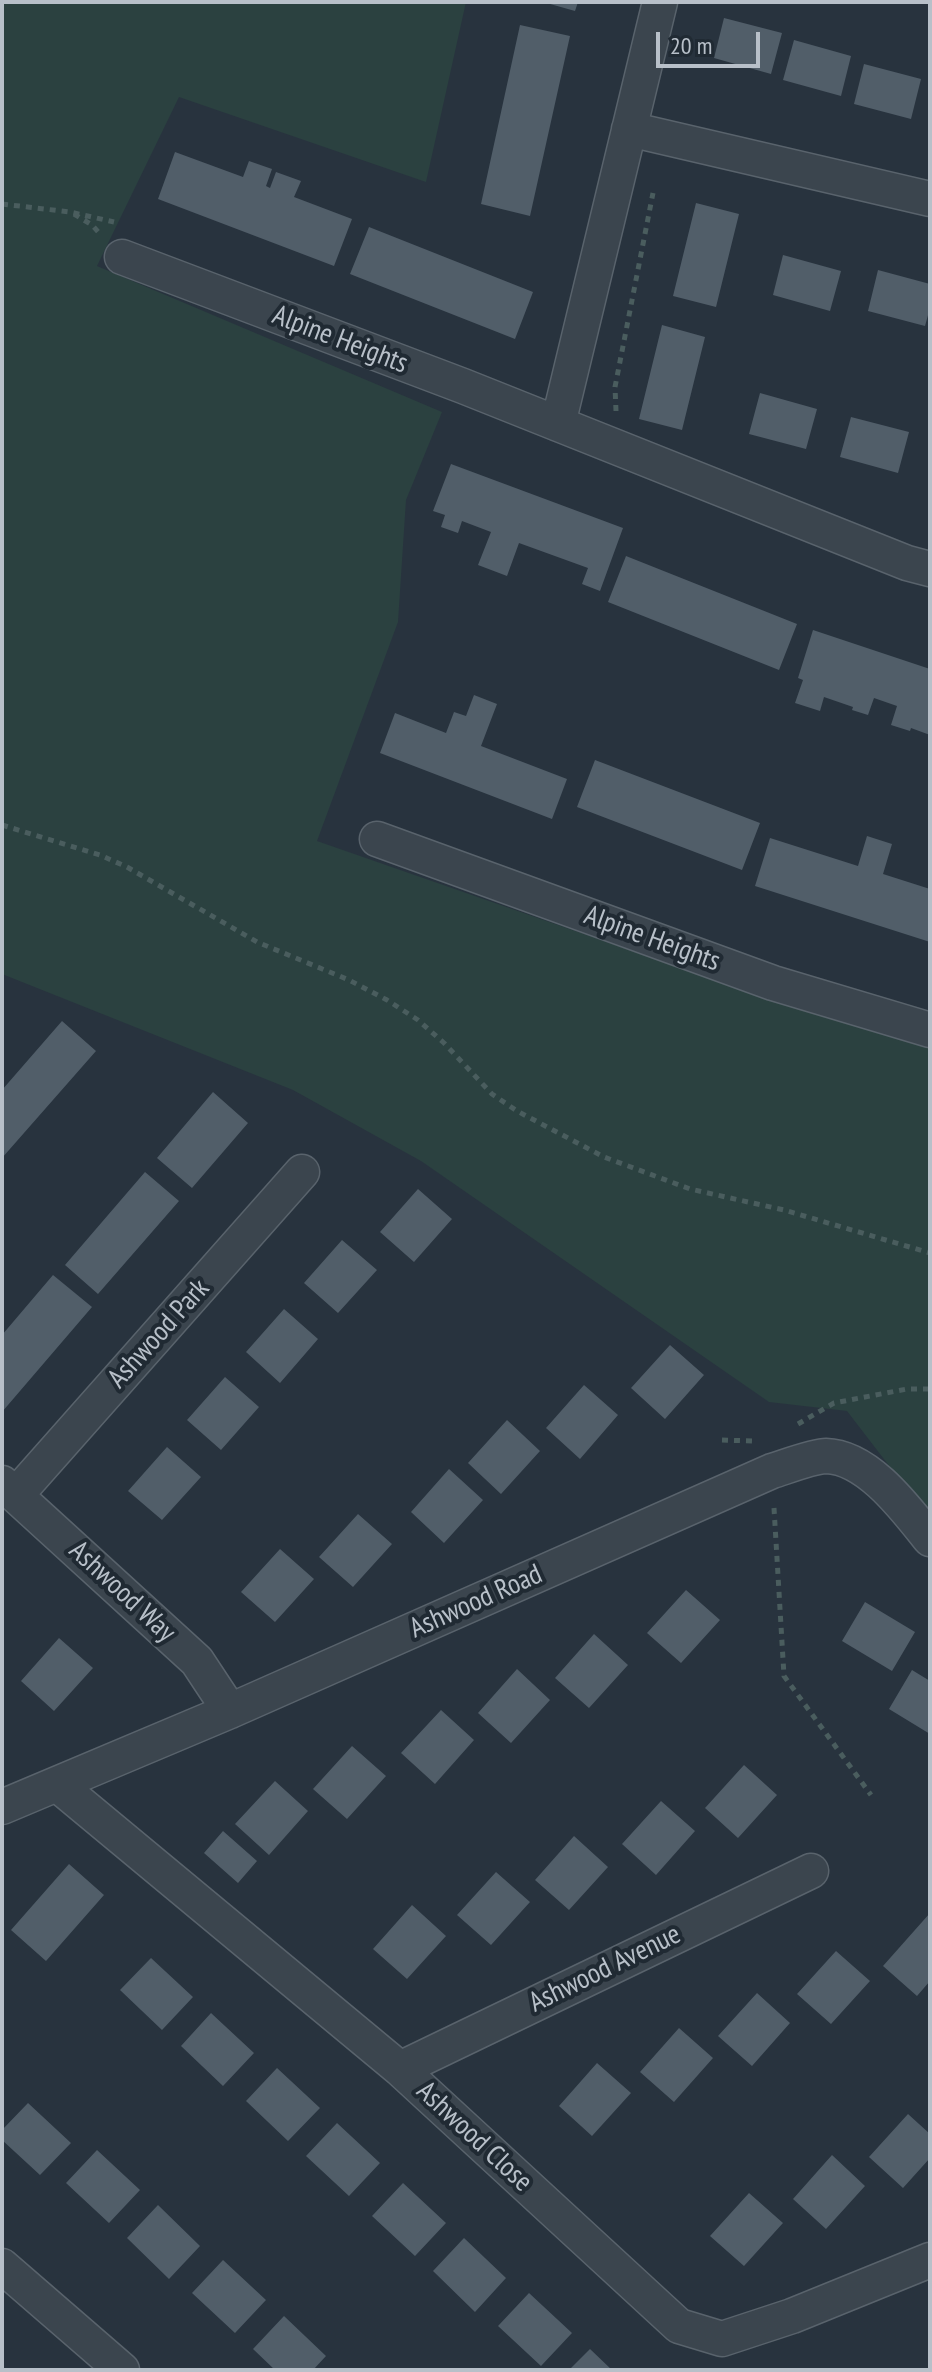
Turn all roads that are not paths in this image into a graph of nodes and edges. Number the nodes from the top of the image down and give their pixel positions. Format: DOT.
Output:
graph roads {
  1 [pos="660,2"];
  2 [pos="629,129"];
  3 [pos="930,199"];
  4 [pos="124,241"];
  5 [pos="558,424"];
  6 [pos="930,569"];
  7 [pos="377,839"];
  8 [pos="930,1030"];
  9 [pos="302,1172"];
  10 [pos="9,1489"];
  11 [pos="930,1539"];
  12 [pos="230,1711"];
  13 [pos="58,1785"];
  14 [pos="2,1807"];
  15 [pos="811,1871"];
  16 [pos="400,2069"];
  17 [pos="930,2260"];
  18 [pos="2,2266"];
  19 [pos="122,2370"];
  1 -- 2 [label="street"];
  2 -- 3 [label="street"];
  2 -- 5 [label="street"];
  4 -- 5 [label="street, Alpine Heights"];
  5 -- 6 [label="street, Alpine Heights"];
  7 -- 8 [label="street, Alpine Heights"];
  9 -- 10 [label="street, Ashwood Park"];
  10 -- 12 [label="street, Ashwood Way"];
  11 -- 12 [label="street, Ashwood Road"];
  12 -- 13 [label="street, Ashwood Road"];
  13 -- 14 [label="street, Ashwood Road"];
  13 -- 16 [label="street, Ashwood Close"];
  15 -- 16 [label="street, Ashwood Avenue"];
  16 -- 17 [label="street, Ashwood Close"];
  18 -- 19 [label="street"];
}
